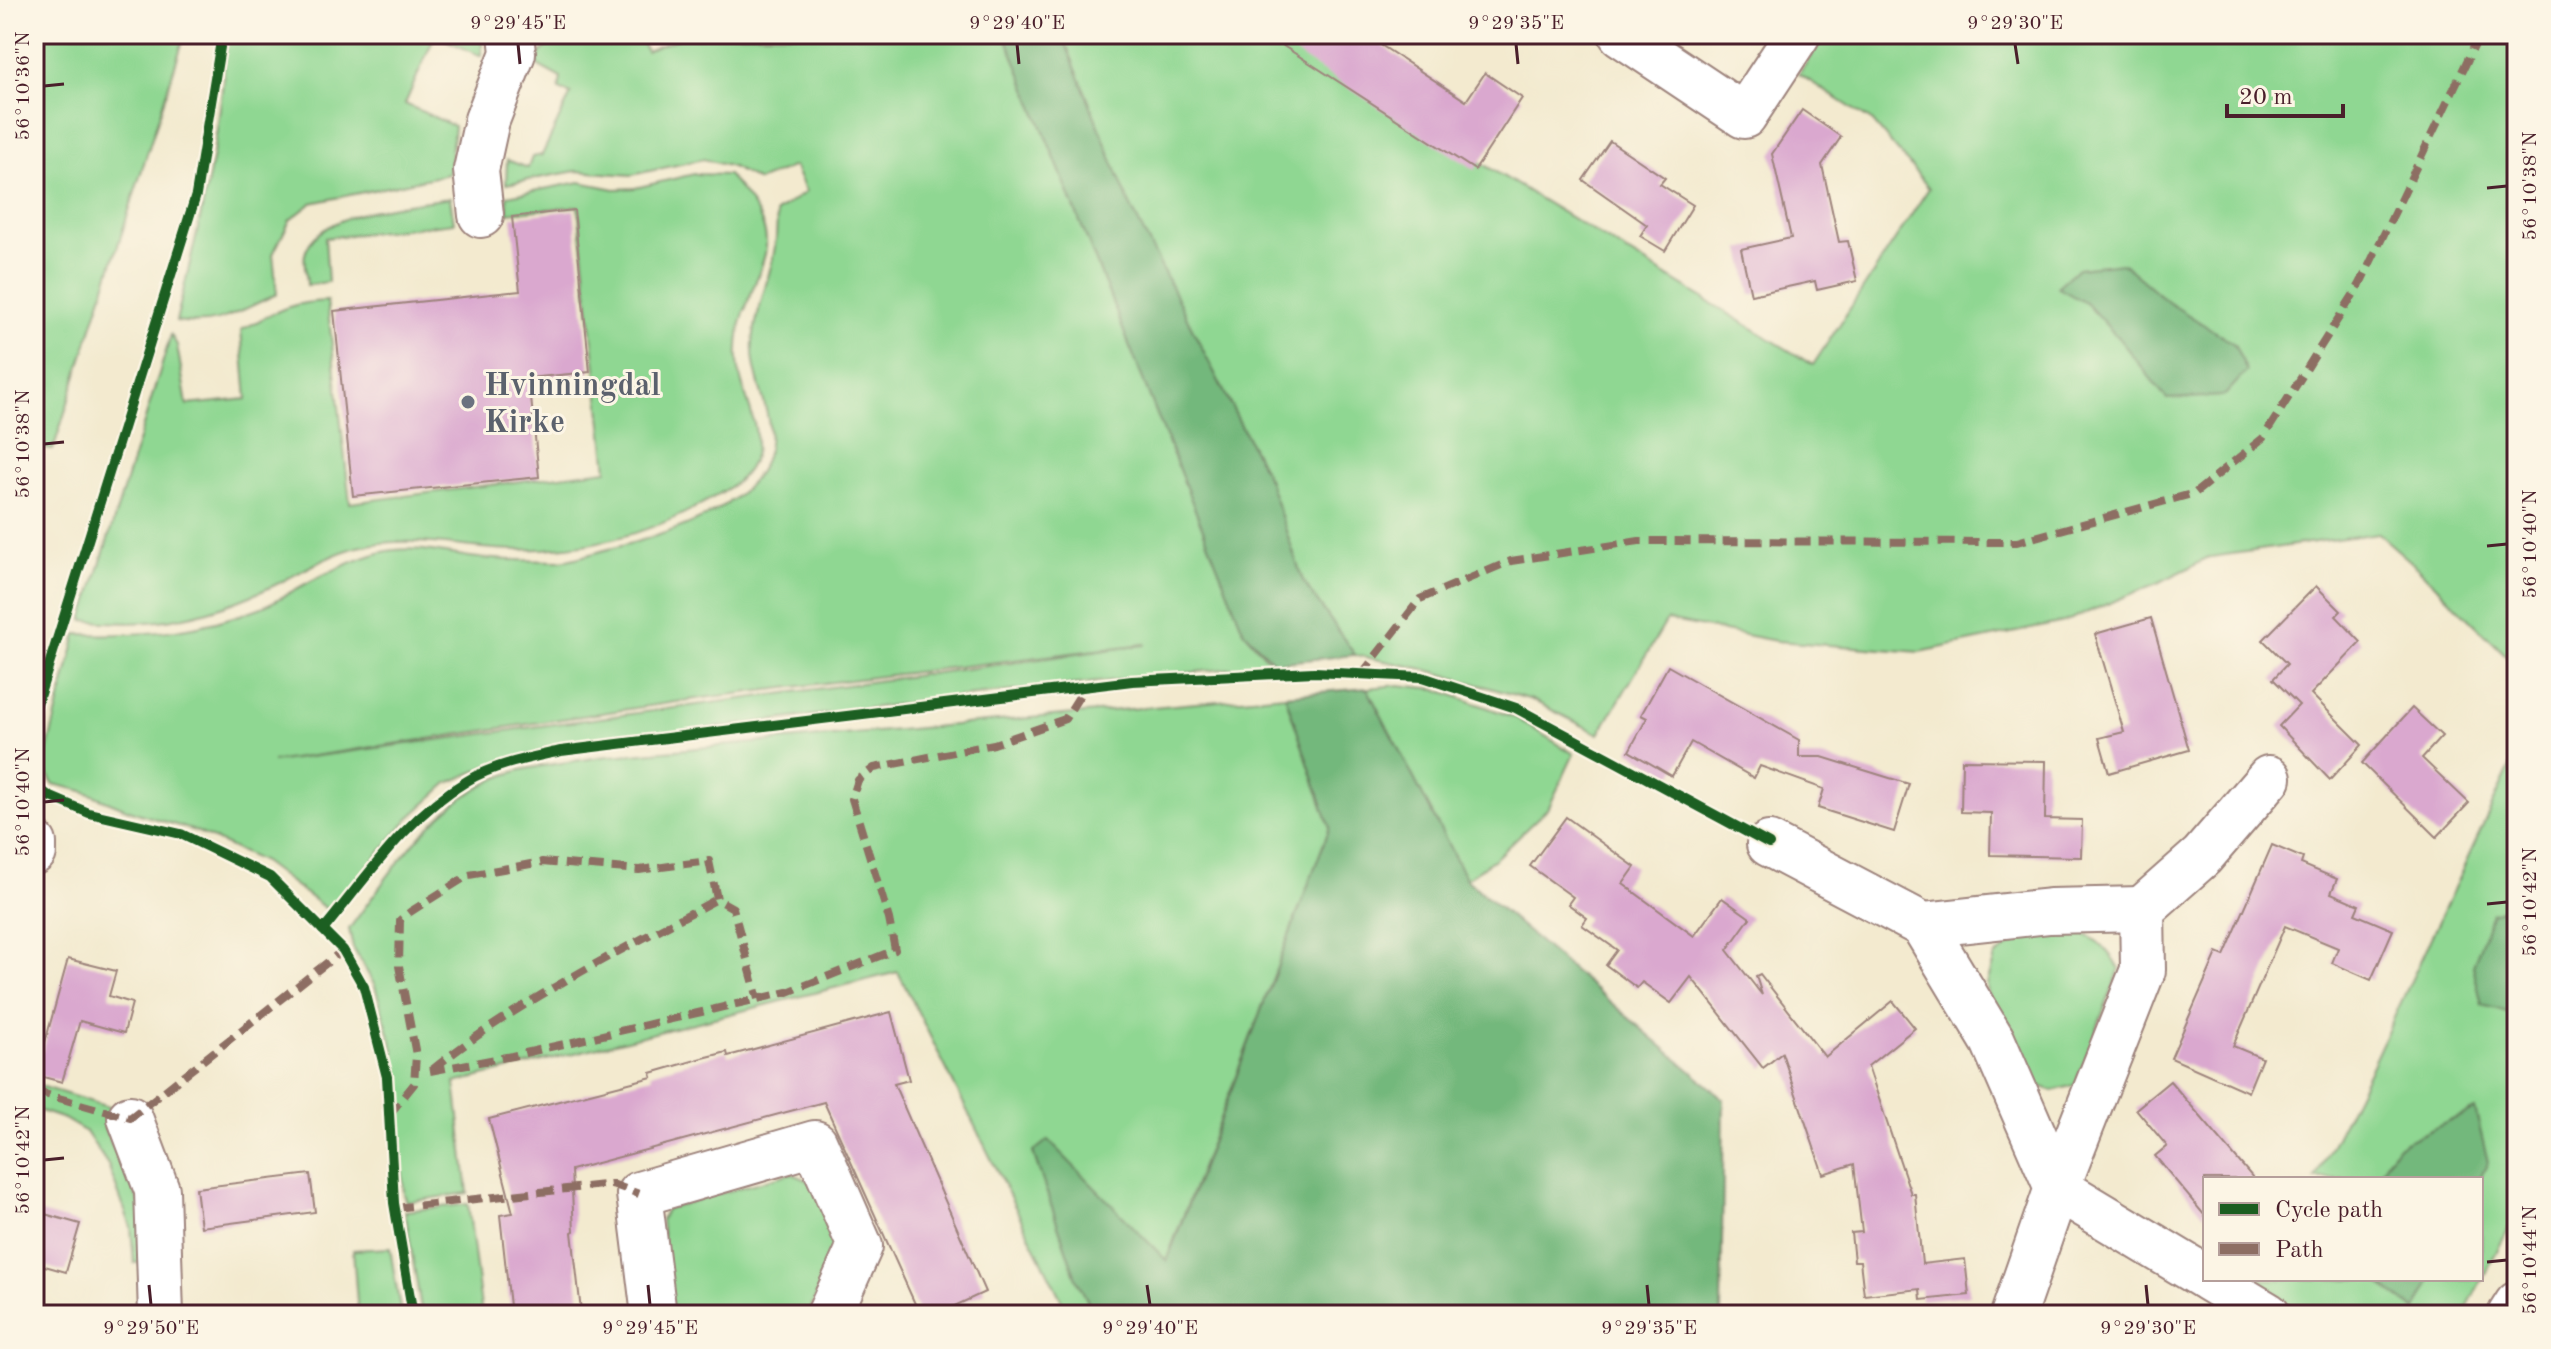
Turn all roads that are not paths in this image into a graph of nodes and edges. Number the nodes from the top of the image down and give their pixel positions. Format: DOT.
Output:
graph roads {
  1 [pos="511,34"];
  2 [pos="1621,34"];
  3 [pos="1798,34"];
  4 [pos="481,215"];
  5 [pos="2269,778"];
  6 [pos="1769,844"];
  7 [pos="2142,909"];
  8 [pos="1923,925"];
  9 [pos="130,1118"];
  10 [pos="2057,1188"];
  11 [pos="2203,1276"];
  12 [pos="2212,1281"];
  13 [pos="2517,1304"];
  14 [pos="161,1315"];
  15 [pos="654,1315"];
  16 [pos="829,1315"];
  17 [pos="2013,1315"];
  18 [pos="2268,1315"];
  19 [pos="2510,1315"];
  1 -- 4 [label="street"];
  2 -- 3 [label="street"];
  5 -- 7 [label="street"];
  6 -- 8 [label="street"];
  7 -- 8 [label="street"];
  7 -- 10 [label="street"];
  8 -- 10 [label="street"];
  9 -- 14 [label="street"];
  10 -- 11 [label="street"];
  10 -- 17 [label="street"];
  12 -- 18 [label="street"];
  13 -- 19 [label="street"];
  15 -- 16 [label="street"];
}
